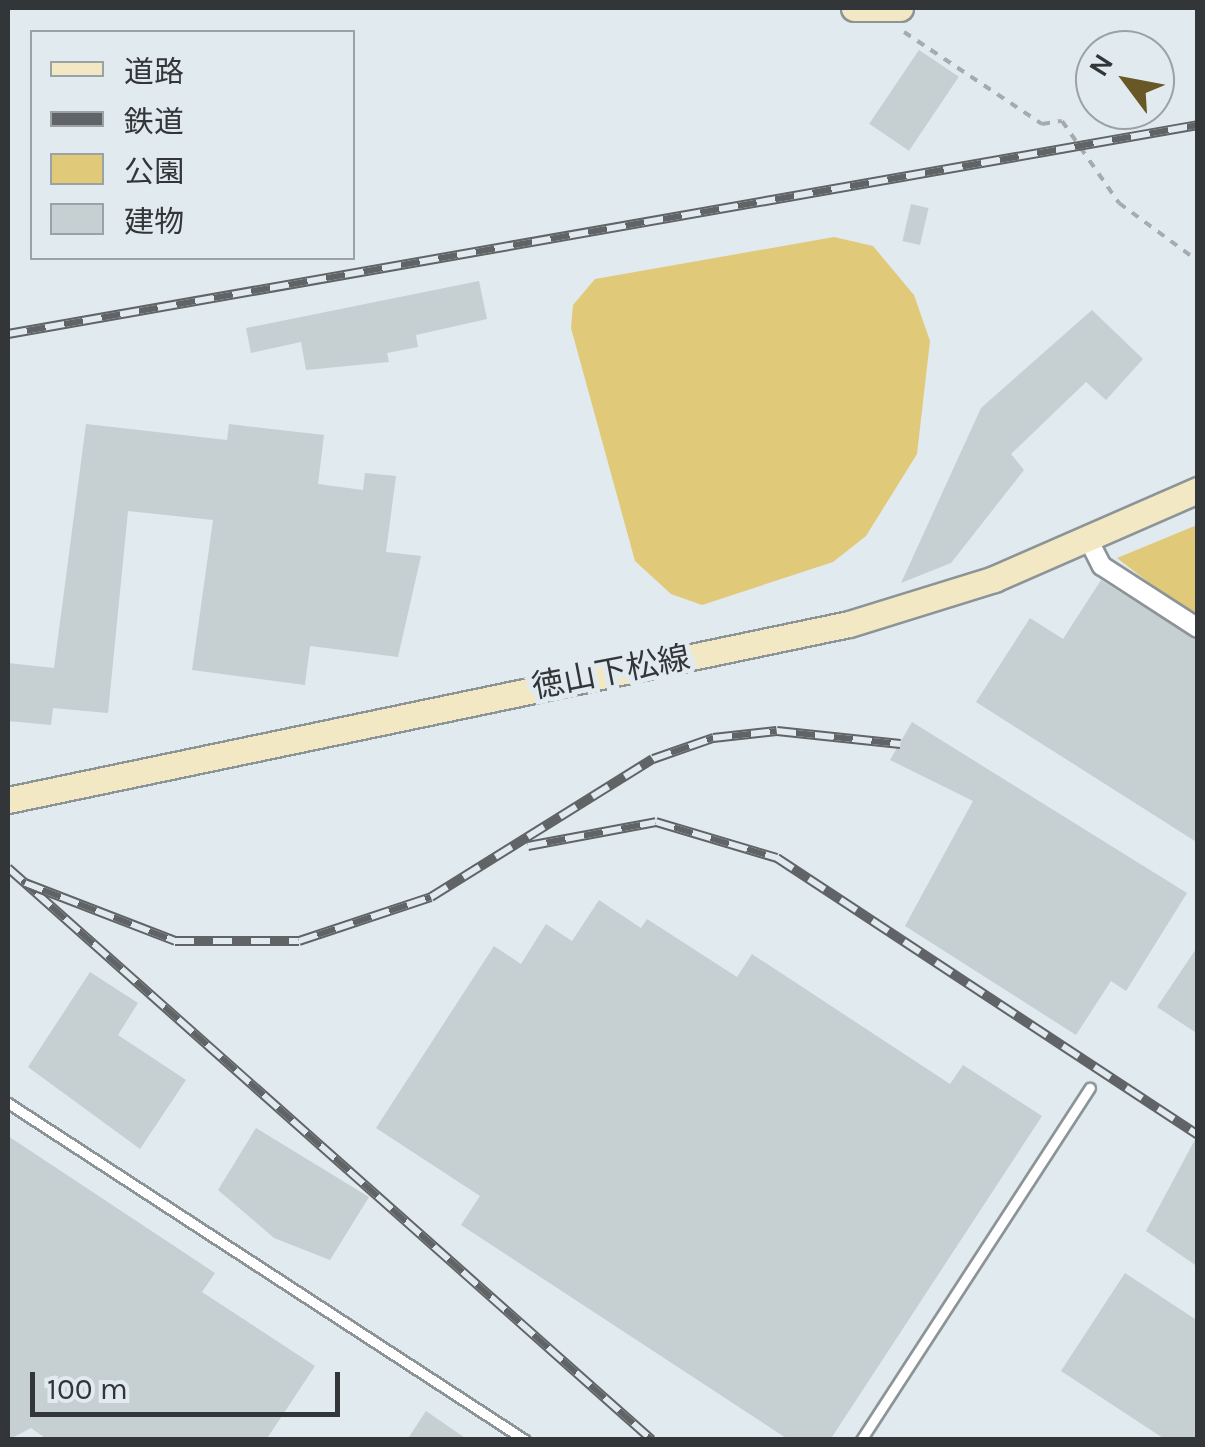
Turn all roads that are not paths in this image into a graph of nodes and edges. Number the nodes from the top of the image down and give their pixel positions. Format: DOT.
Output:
graph roads {
  1 [pos="854,8"];
  2 [pos="892,9"];
  3 [pos="1198,490"];
  4 [pos="1089,541"];
  5 [pos="1198,628"];
  6 [pos="8,800"];
  7 [pos="1090,1088"];
  8 [pos="8,1103"];
  9 [pos="525,1440"];
  10 [pos="861,1440"];
  1 -- 2 [label="main road"];
  3 -- 4 [label="main road, 徳山下松線"];
  4 -- 5 [label="street"];
  4 -- 6 [label="main road, 徳山下松線"];
  7 -- 10 [label="lane"];
  8 -- 9 [label="lane"];
}
